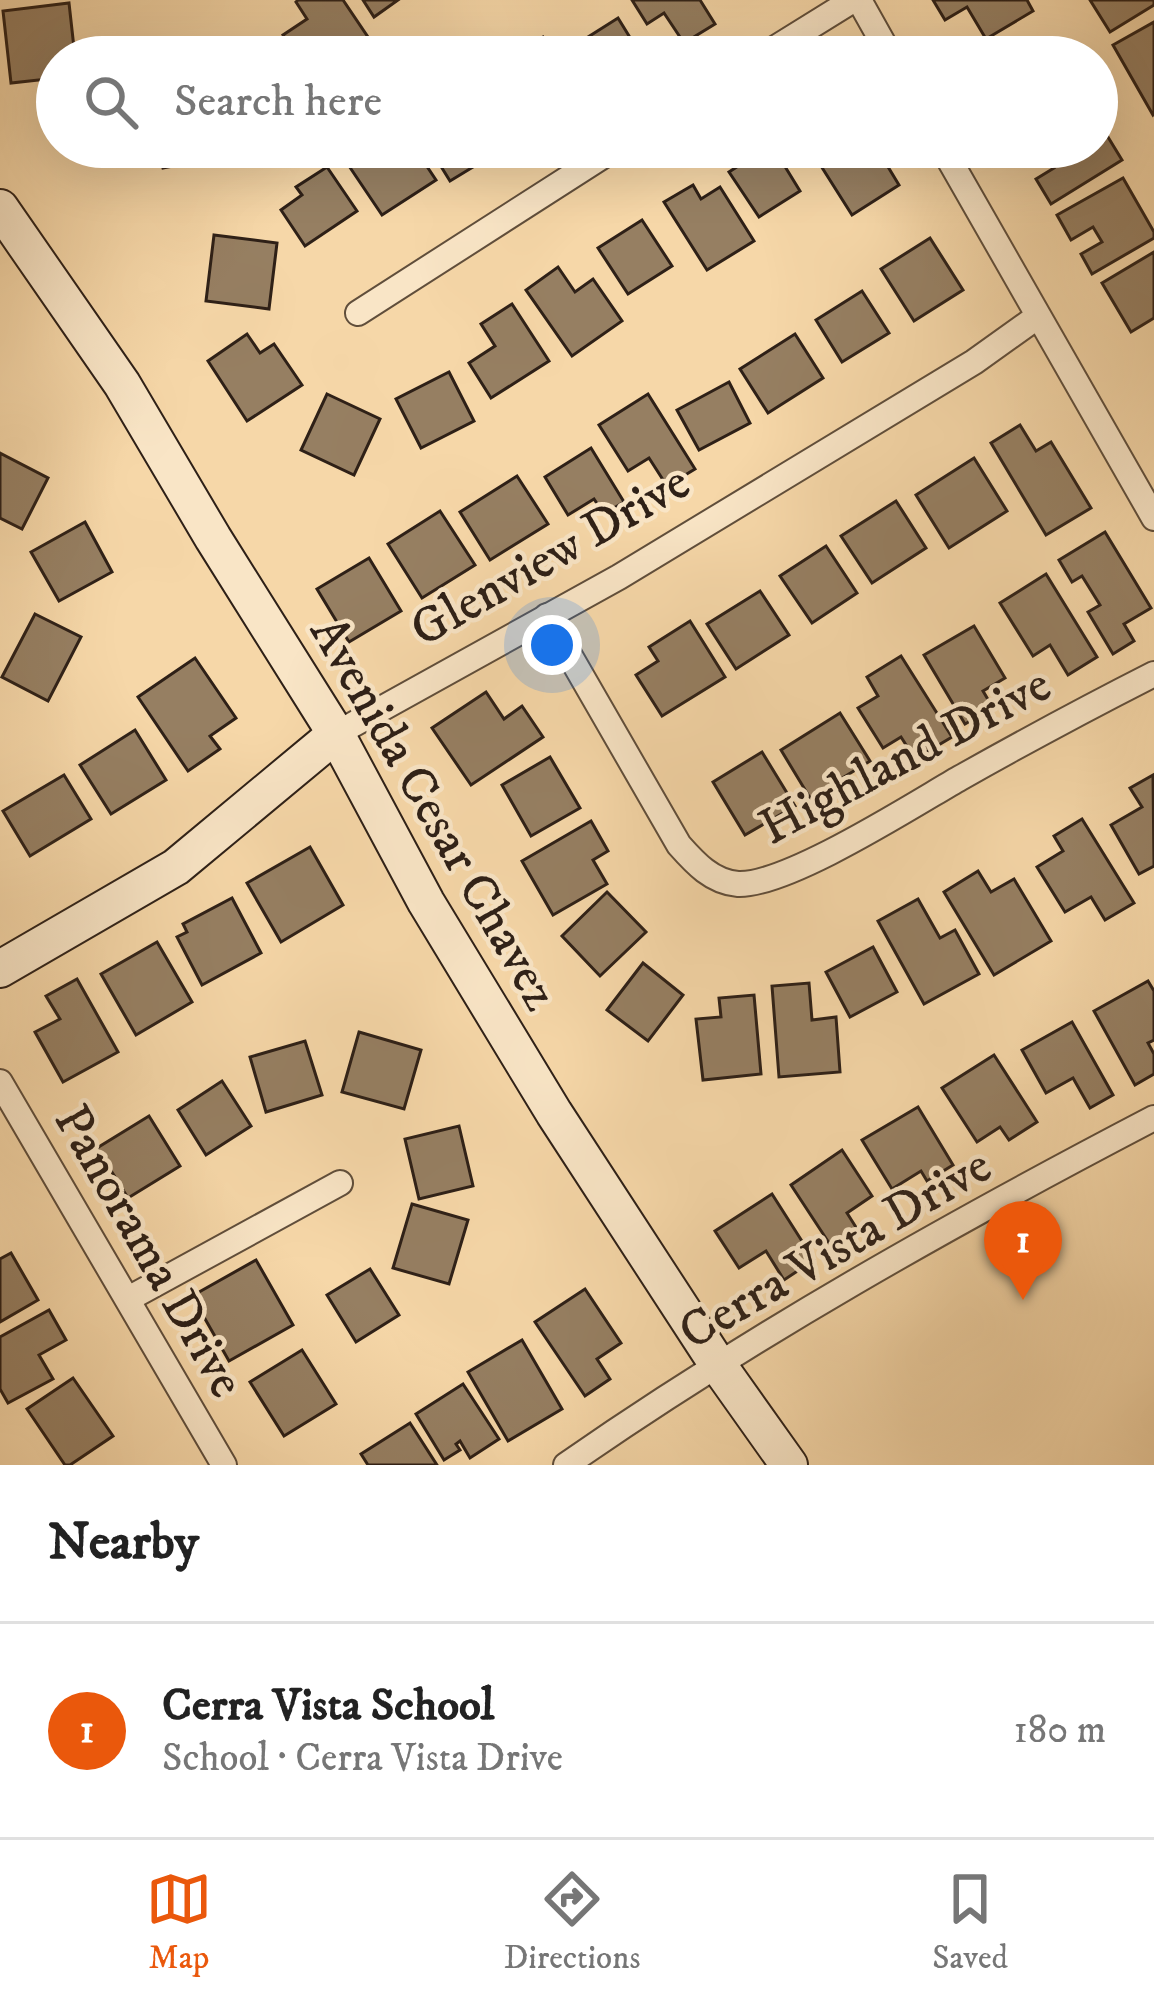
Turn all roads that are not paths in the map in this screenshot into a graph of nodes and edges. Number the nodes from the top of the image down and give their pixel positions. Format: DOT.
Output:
graph roads {
  1 [pos="856,0"];
  2 [pos="796,36"];
  3 [pos="878,36"];
  4 [pos="583,168"];
  5 [pos="954,168"];
  6 [pos="0,208"];
  7 [pos="358,313"];
  8 [pos="1037,317"];
  9 [pos="1154,518"];
  10 [pos="547,616"];
  11 [pos="1154,674"];
  12 [pos="335,734"];
  13 [pos="0,969"];
  14 [pos="0,1082"];
  15 [pos="1154,1118"];
  16 [pos="340,1183"];
  17 [pos="128,1299"];
  18 [pos="718,1365"];
  19 [pos="224,1465"];
  20 [pos="566,1465"];
  21 [pos="789,1465"];
  1 -- 2 [label="street"];
  1 -- 3 [label="street"];
  4 -- 7 [label="street"];
  5 -- 8 [label="street"];
  6 -- 12 [label="street, Avenida Cesar Chavez"];
  8 -- 9 [label="street"];
  8 -- 10 [label="street, Glenview Drive"];
  10 -- 11 [label="street, Highland Drive"];
  10 -- 12 [label="street, Glenview Drive"];
  12 -- 13 [label="street, Glenview Drive"];
  12 -- 18 [label="street, Avenida Cesar Chavez"];
  14 -- 17 [label="street, Panorama Drive"];
  15 -- 18 [label="street, Cerra Vista Drive"];
  16 -- 17 [label="street"];
  17 -- 19 [label="street, Panorama Drive"];
  18 -- 20 [label="street, Cerra Vista Drive"];
  18 -- 21 [label="street, Avenida Cesar Chavez"];
}
